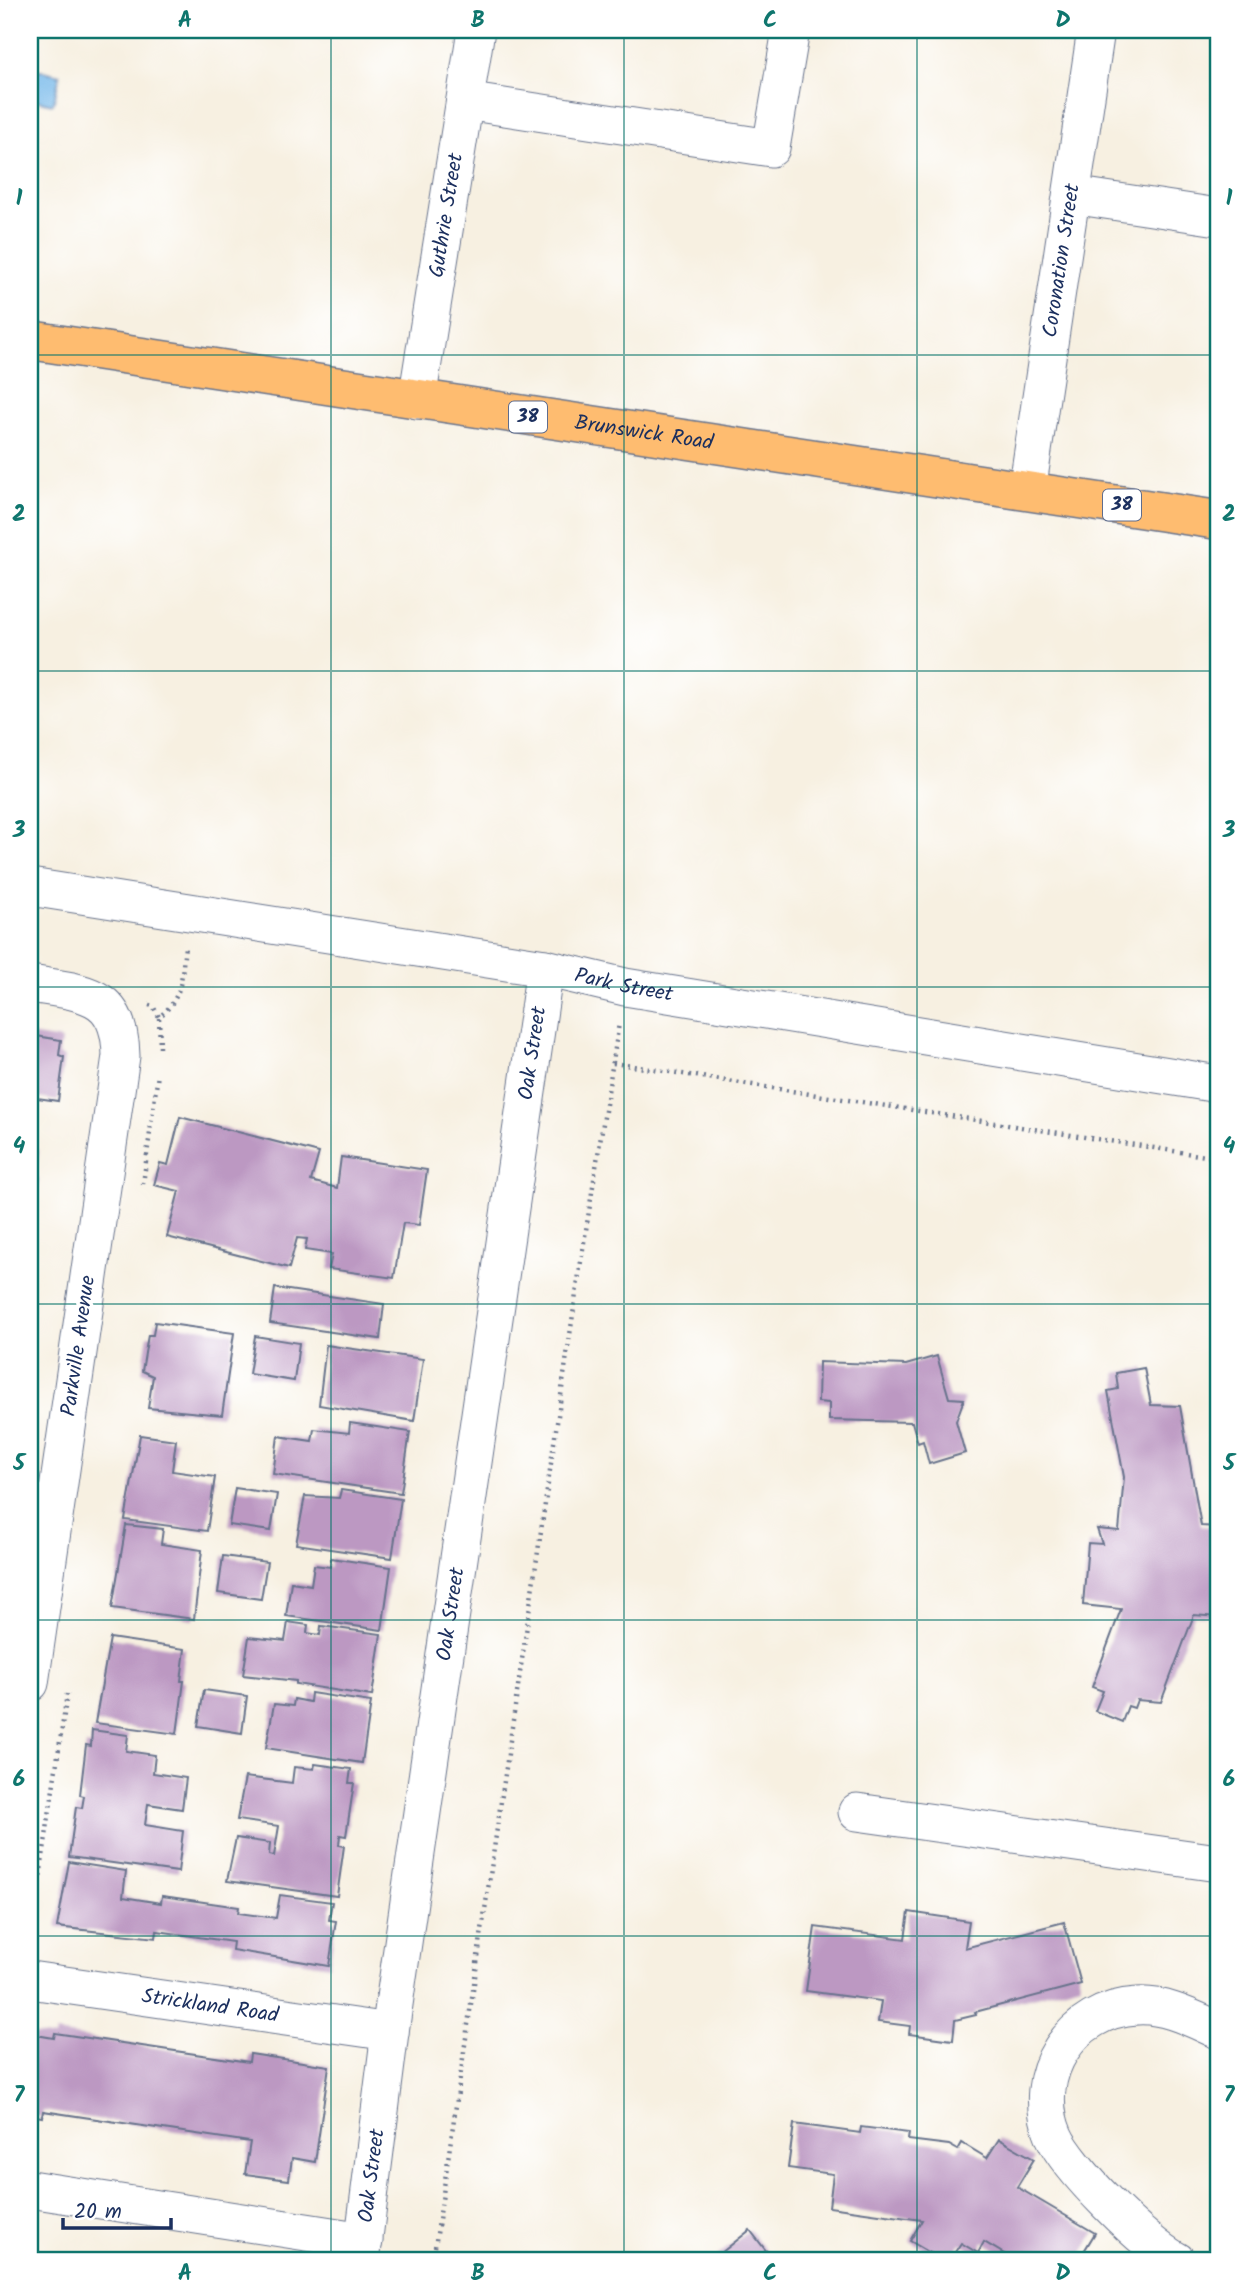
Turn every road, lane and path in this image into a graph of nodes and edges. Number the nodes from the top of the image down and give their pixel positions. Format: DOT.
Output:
graph roads {
  1 [pos="476,30"];
  2 [pos="790,30"];
  3 [pos="1096,30"];
  4 [pos="465,101"];
  5 [pos="1072,195"];
  6 [pos="1218,217"];
  7 [pos="30,341"];
  8 [pos="417,400"];
  9 [pos="1027,491"];
  10 [pos="1218,520"];
  11 [pos="30,887"];
  12 [pos="545,968"];
  13 [pos="30,984"];
  14 [pos="1218,1084"];
  15 [pos="1218,1158"];
  16 [pos="30,1683"];
  17 [pos="857,1812"];
  18 [pos="1218,1863"];
  19 [pos="30,1980"];
  20 [pos="1218,2030"];
  21 [pos="390,2032"];
  22 [pos="30,2189"];
  23 [pos="363,2251"];
  24 [pos="433,2261"];
  25 [pos="1177,2261"];
  1 -- 4 [label="street, Guthrie Street"];
  2 -- 4 [label="street"];
  3 -- 5 [label="street, Coronation Street"];
  4 -- 8 [label="street, Guthrie Street"];
  5 -- 6 [label="street"];
  5 -- 9 [label="street, Coronation Street"];
  7 -- 8 [label="main road, Brunswick Road / 38"];
  8 -- 9 [label="main road, Brunswick Road / 38"];
  9 -- 10 [label="main road, Brunswick Road / 38"];
  11 -- 12 [label="street, Park Street"];
  12 -- 14 [label="street, Park Street"];
  12 -- 21 [label="street, Oak Street"];
  13 -- 16 [label="street, Parkville Avenue"];
  15 -- 24 [label="path"];
  17 -- 18 [label="street"];
  19 -- 21 [label="street, Strickland Road"];
  20 -- 25 [label="street"];
  21 -- 23 [label="street, Oak Street"];
  22 -- 23 [label="street"];
}
